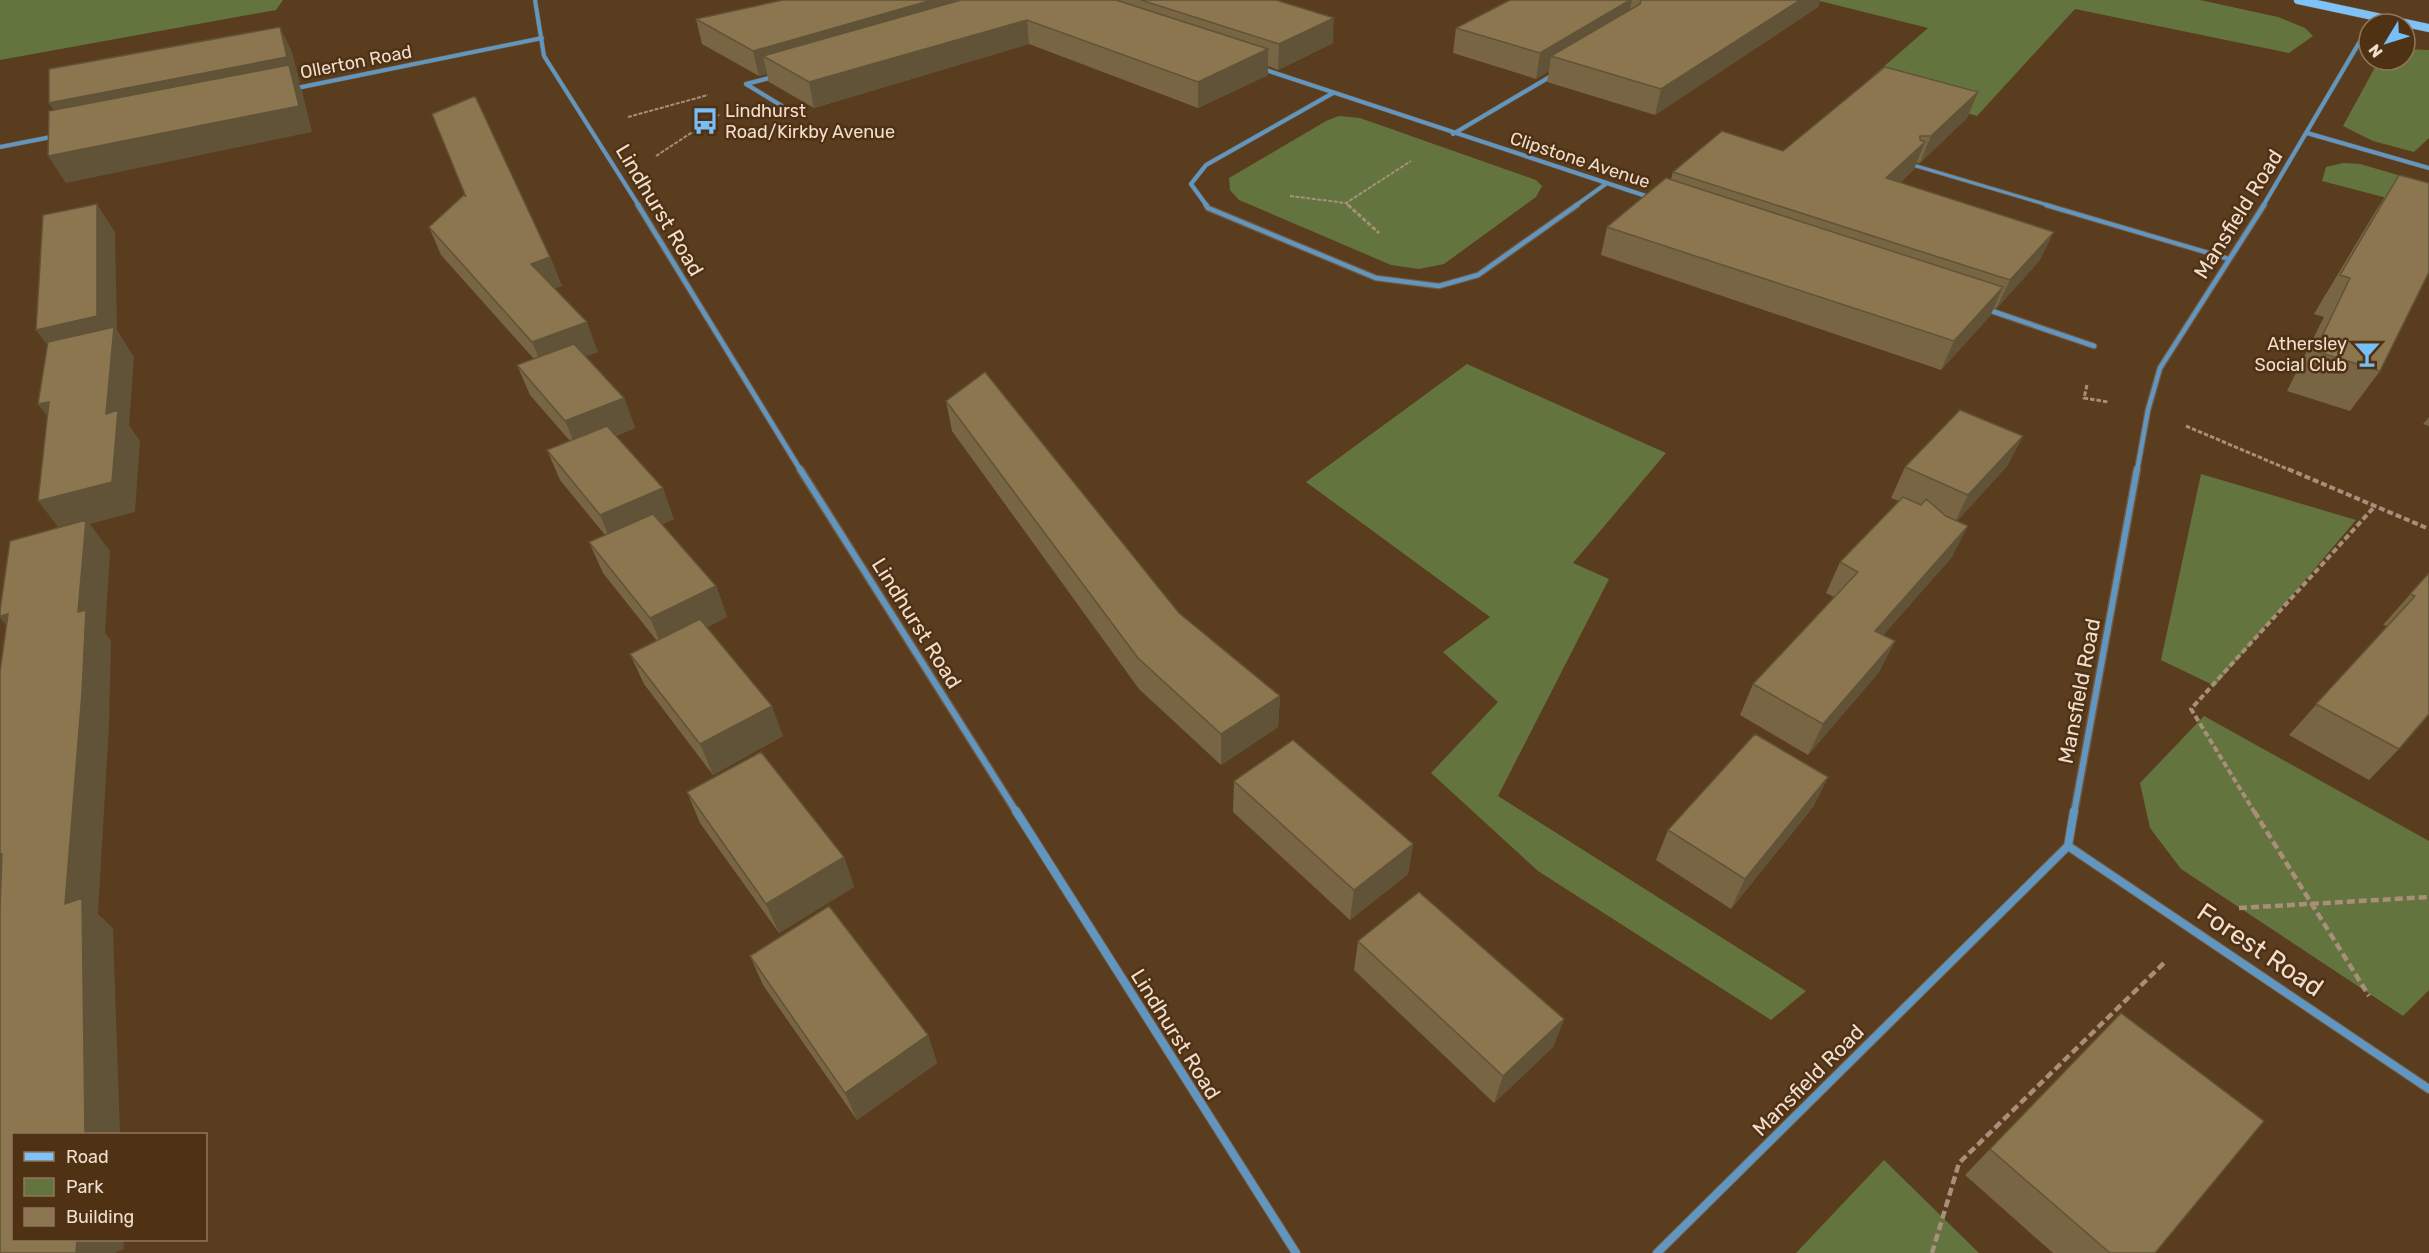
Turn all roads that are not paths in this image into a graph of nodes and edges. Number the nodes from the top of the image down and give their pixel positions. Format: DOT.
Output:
graph roads {
  1 [pos="535,0"];
  2 [pos="2298,0"];
  3 [pos="2357,12"];
  4 [pos="542,38"];
  5 [pos="2357,47"];
  6 [pos="1256,67"];
  7 [pos="1557,72"];
  8 [pos="781,74"];
  9 [pos="288,89"];
  10 [pos="1333,93"];
  11 [pos="782,106"];
  12 [pos="2307,133"];
  13 [pos="1453,134"];
  14 [pos="58,136"];
  15 [pos="0,148"];
  16 [pos="1913,165"];
  17 [pos="2429,168"];
  18 [pos="1607,183"];
  19 [pos="1663,202"];
  20 [pos="2229,260"];
  21 [pos="1981,308"];
  22 [pos="2094,346"];
  23 [pos="2068,846"];
  24 [pos="2429,1089"];
  25 [pos="1296,1253"];
  26 [pos="1657,1253"];
  1 -- 4 [label="street, Lindhurst Road"];
  2 -- 3 [label="main road"];
  4 -- 9 [label="street, Ollerton Road"];
  4 -- 25 [label="street, Lindhurst Road"];
  5 -- 12 [label="street, Mansfield Road"];
  6 -- 10 [label="street, Clipstone Avenue"];
  7 -- 13 [label="street"];
  8 -- 11 [label="street"];
  10 -- 13 [label="street, Clipstone Avenue"];
  10 -- 18 [label="street"];
  12 -- 17 [label="street"];
  12 -- 20 [label="street, Mansfield Road"];
  13 -- 18 [label="street, Clipstone Avenue"];
  14 -- 15 [label="street"];
  16 -- 20 [label="lane"];
  18 -- 19 [label="street, Clipstone Avenue"];
  20 -- 23 [label="street, Mansfield Road"];
  21 -- 22 [label="street"];
  23 -- 24 [label="street, Forest Road"];
  23 -- 26 [label="street, Mansfield Road"];
}
